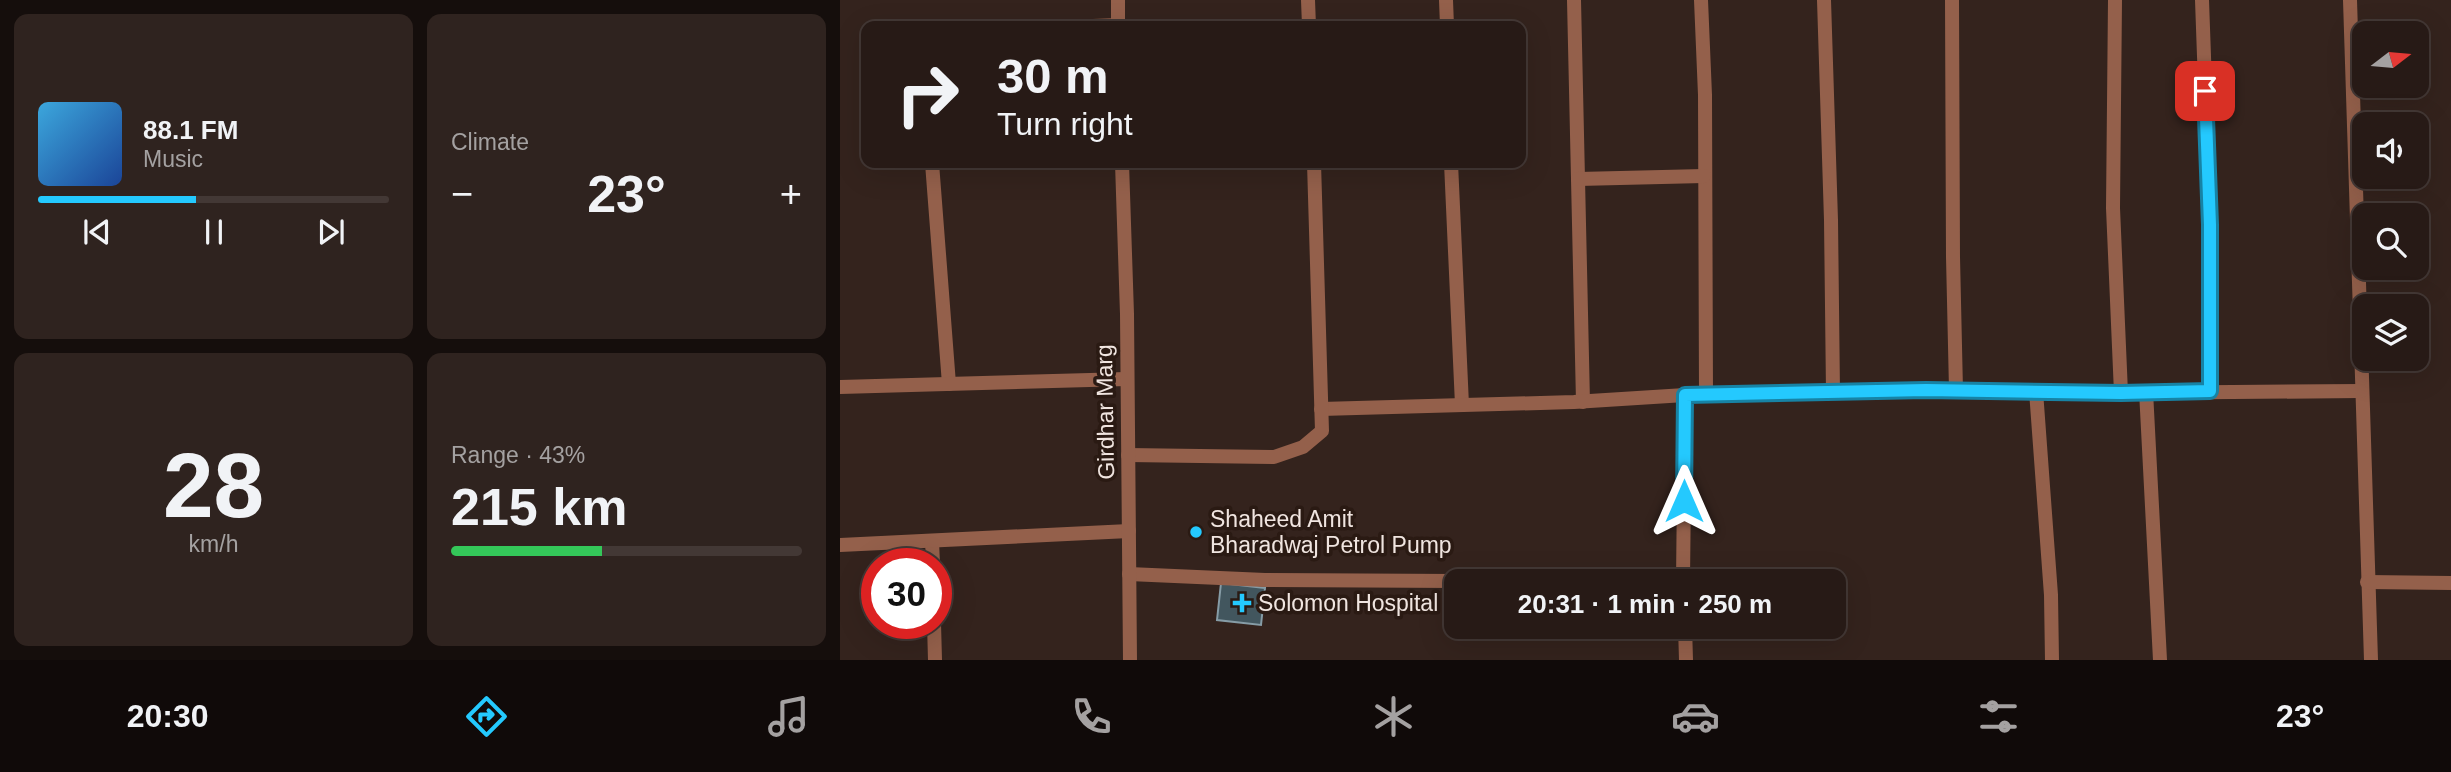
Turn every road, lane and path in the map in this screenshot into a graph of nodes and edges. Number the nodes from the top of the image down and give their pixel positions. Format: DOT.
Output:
graph roads {
  1 [pos="1118,0"];
  2 [pos="1308,0"];
  3 [pos="1446,0"];
  4 [pos="1574,0"];
  5 [pos="1701,0"];
  6 [pos="1824,0"];
  7 [pos="1952,0"];
  8 [pos="2115,0"];
  9 [pos="2202,0"];
  10 [pos="2350,0"];
  11 [pos="1118,21"];
  12 [pos="1309,21"];
  13 [pos="1447,21"];
  14 [pos="932,168"];
  15 [pos="1122,168"];
  16 [pos="1314,168"];
  17 [pos="1451,168"];
  18 [pos="1704,176"];
  19 [pos="1577,179"];
  20 [pos="1127,379"];
  21 [pos="949,384"];
  22 [pos="840,387"];
  23 [pos="1956,390"];
  24 [pos="2036,391"];
  25 [pos="2146,391"];
  26 [pos="2210,391"];
  27 [pos="2361,391"];
  28 [pos="1833,392"];
  29 [pos="2121,393"];
  30 [pos="1685,395"];
  31 [pos="1706,395"];
  32 [pos="1583,402"];
  33 [pos="1462,405"];
  34 [pos="1321,409"];
  35 [pos="1128,455"];
  36 [pos="1129,531"];
  37 [pos="932,541"];
  38 [pos="840,545"];
  39 [pos="932,548"];
  40 [pos="1684,569"];
  41 [pos="1129,574"];
  42 [pos="1444,581"];
  43 [pos="2367,582"];
  44 [pos="2451,583"];
  45 [pos="934,639"];
  46 [pos="1685,639"];
  47 [pos="935,660"];
  48 [pos="1130,660"];
  49 [pos="1686,660"];
  50 [pos="2052,660"];
  51 [pos="2160,660"];
  52 [pos="2371,660"];
  1 -- 11 [label="street"];
  2 -- 12 [label="street"];
  3 -- 13 [label="street"];
  4 -- 19 [label="street"];
  5 -- 18 [label="street"];
  6 -- 28 [label="street"];
  7 -- 23 [label="street"];
  8 -- 29 [label="street"];
  9 -- 26 [label="street"];
  10 -- 27 [label="street"];
  14 -- 21 [label="street"];
  15 -- 20 [label="street, Girdhar Marg"];
  16 -- 34 [label="street"];
  17 -- 33 [label="street"];
  18 -- 19 [label="street"];
  18 -- 31 [label="street"];
  19 -- 32 [label="street"];
  20 -- 21 [label="street"];
  20 -- 35 [label="street, Girdhar Marg"];
  21 -- 22 [label="street"];
  23 -- 24 [label="street"];
  23 -- 28 [label="street"];
  24 -- 29 [label="street"];
  24 -- 50 [label="street"];
  25 -- 26 [label="street"];
  25 -- 29 [label="street"];
  25 -- 51 [label="street"];
  26 -- 27 [label="street"];
  27 -- 43 [label="street"];
  28 -- 31 [label="street"];
  30 -- 31 [label="street"];
  30 -- 32 [label="street"];
  30 -- 40 [label="street"];
  32 -- 33 [label="street"];
  33 -- 34 [label="street"];
  34 -- 35 [label="street"];
  35 -- 36 [label="street, Girdhar Marg"];
  36 -- 37 [label="street"];
  36 -- 41 [label="street, Girdhar Marg"];
  37 -- 38 [label="street"];
  37 -- 39 [label="street"];
  41 -- 42 [label="street"];
  41 -- 48 [label="street, Girdhar Marg"];
  43 -- 44 [label="street"];
  43 -- 52 [label="street"];
  45 -- 47 [label="street"];
  46 -- 49 [label="street"];
}
